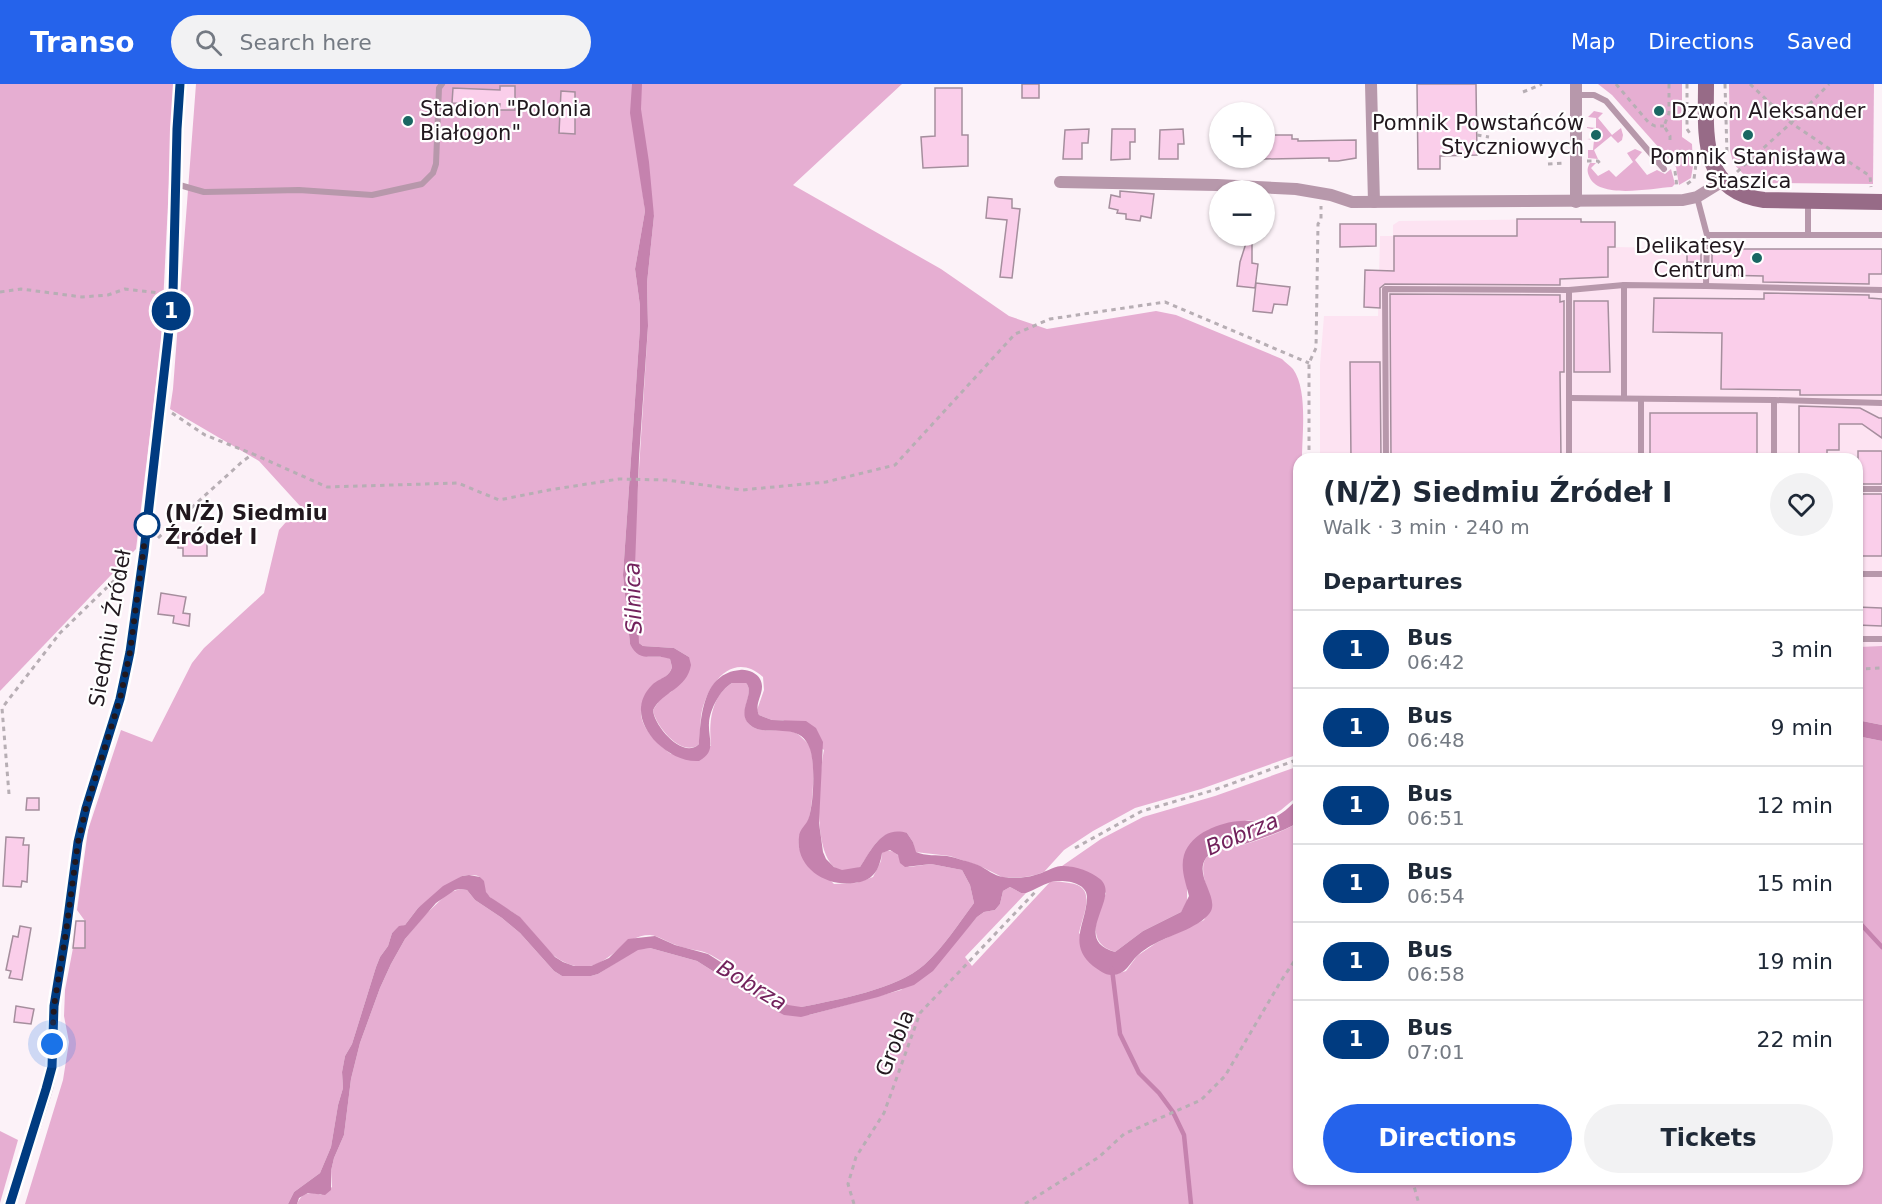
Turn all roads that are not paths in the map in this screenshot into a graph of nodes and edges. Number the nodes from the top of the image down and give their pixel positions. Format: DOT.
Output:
graph roads {
  1 [pos="180,84"];
  2 [pos="442,84"];
  3 [pos="1371,84"];
  4 [pos="1706,84"];
  5 [pos="1576,89"];
  6 [pos="1664,169"];
  7 [pos="1730,177"];
  8 [pos="1060,182"];
  9 [pos="175,184"];
  10 [pos="1697,196"];
  11 [pos="1808,201"];
  12 [pos="1374,202"];
  13 [pos="1576,202"];
  14 [pos="1882,202"];
  15 [pos="1707,235"];
  16 [pos="1808,235"];
  17 [pos="1882,235"];
  18 [pos="1624,285"];
  19 [pos="1706,286"];
  20 [pos="1569,290"];
  21 [pos="1882,290"];
  22 [pos="1570,398"];
  23 [pos="1624,398"];
  24 [pos="1641,399"];
  25 [pos="1774,400"];
  26 [pos="1882,403"];
  27 [pos="1386,453"];
  28 [pos="1569,453"];
  29 [pos="1641,453"];
  30 [pos="1774,453"];
  31 [pos="1863,489"];
  32 [pos="1882,489"];
  33 [pos="1863,574"];
  34 [pos="1882,574"];
  35 [pos="1863,639"];
  36 [pos="1882,639"];
  37 [pos="10,1204"];
  1 -- 9 [label="street, Siedmiu Źródeł"];
  2 -- 9 [label="lane"];
  3 -- 12 [label="street"];
  4 -- 7 [label="main road"];
  5 -- 6 [label="lane"];
  5 -- 13 [label="street"];
  7 -- 10 [label="street"];
  7 -- 11 [label="main road"];
  8 -- 12 [label="street"];
  9 -- 37 [label="street, Siedmiu Źródeł"];
  10 -- 13 [label="street"];
  10 -- 15 [label="lane"];
  11 -- 14 [label="main road"];
  11 -- 16 [label="lane"];
  12 -- 13 [label="street"];
  15 -- 16 [label="lane"];
  15 -- 19 [label="lane"];
  16 -- 17 [label="lane"];
  18 -- 19 [label="lane"];
  18 -- 20 [label="lane"];
  18 -- 23 [label="lane"];
  19 -- 21 [label="lane"];
  20 -- 22 [label="lane"];
  20 -- 27 [label="lane"];
  22 -- 23 [label="lane"];
  22 -- 28 [label="lane"];
  23 -- 24 [label="lane"];
  24 -- 25 [label="lane"];
  24 -- 29 [label="lane"];
  25 -- 26 [label="lane"];
  25 -- 30 [label="lane"];
  31 -- 32 [label="lane"];
  33 -- 34 [label="lane"];
  35 -- 36 [label="lane"];
}
